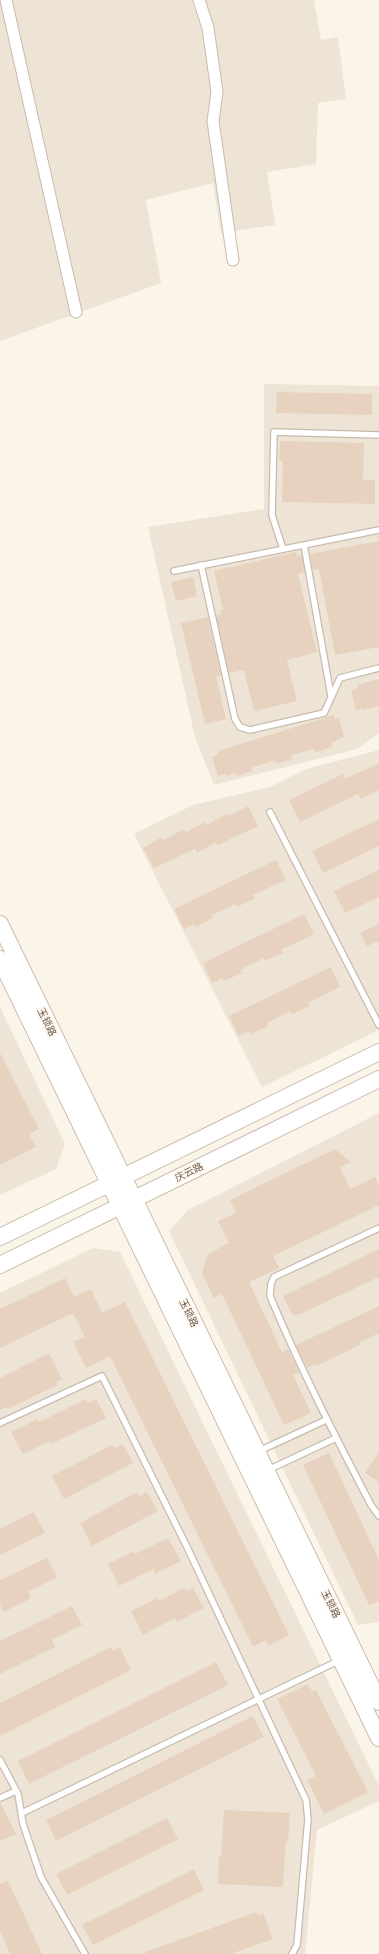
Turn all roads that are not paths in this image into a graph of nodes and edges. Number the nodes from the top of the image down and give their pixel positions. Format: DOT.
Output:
graph roads {
  1 [pos="6,0"];
  2 [pos="199,0"];
  3 [pos="233,260"];
  4 [pos="76,312"];
  5 [pos="379,435"];
  6 [pos="379,530"];
  7 [pos="304,545"];
  8 [pos="284,549"];
  9 [pos="201,565"];
  10 [pos="174,570"];
  11 [pos="379,668"];
  12 [pos="332,696"];
  13 [pos="270,812"];
  14 [pos="0,924"];
  15 [pos="0,959"];
  16 [pos="379,1025"];
  17 [pos="379,1052"];
  18 [pos="379,1079"];
  19 [pos="116,1180"];
  20 [pos="127,1203"];
  21 [pos="379,1228"];
  22 [pos="0,1237"];
  23 [pos="0,1265"];
  24 [pos="326,1420"];
  25 [pos="0,1423"];
  26 [pos="336,1438"];
  27 [pos="257,1452"];
  28 [pos="266,1471"];
  29 [pos="379,1516"];
  30 [pos="341,1659"];
  31 [pos="259,1699"];
  32 [pos="379,1702"];
  33 [pos="379,1738"];
  34 [pos="0,1760"];
  35 [pos="16,1791"];
  36 [pos="0,1798"];
  37 [pos="22,1814"];
  38 [pos="84,1954"];
  39 [pos="292,1954"];
  1 -- 4 [label="street"];
  2 -- 3 [label="street"];
  5 -- 8 [label="lane"];
  6 -- 7 [label="lane"];
  7 -- 8 [label="lane"];
  7 -- 12 [label="lane"];
  8 -- 9 [label="lane"];
  9 -- 10 [label="lane"];
  9 -- 12 [label="lane"];
  11 -- 12 [label="lane"];
  13 -- 16 [label="lane"];
  14 -- 19 [label="street, 玉锁路"];
  15 -- 19 [label="street, 玉锁路"];
  17 -- 19 [label="street"];
  18 -- 20 [label="street, 庆云路"];
  19 -- 20 [label="street, 玉锁路"];
  19 -- 22 [label="street"];
  20 -- 23 [label="street, 庆云路"];
  20 -- 27 [label="street, 玉锁路"];
  20 -- 30 [label="street, 玉锁路"];
  21 -- 24 [label="lane"];
  24 -- 26 [label="lane"];
  24 -- 27 [label="lane"];
  25 -- 31 [label="lane"];
  26 -- 28 [label="lane"];
  26 -- 29 [label="lane"];
  27 -- 28 [label="street, 玉锁路"];
  28 -- 32 [label="street, 玉锁路"];
  30 -- 31 [label="lane"];
  30 -- 33 [label="street, 玉锁路"];
  31 -- 37 [label="lane"];
  31 -- 39 [label="lane"];
  34 -- 35 [label="lane"];
  35 -- 36 [label="lane"];
  35 -- 37 [label="lane"];
  37 -- 38 [label="lane"];
}
